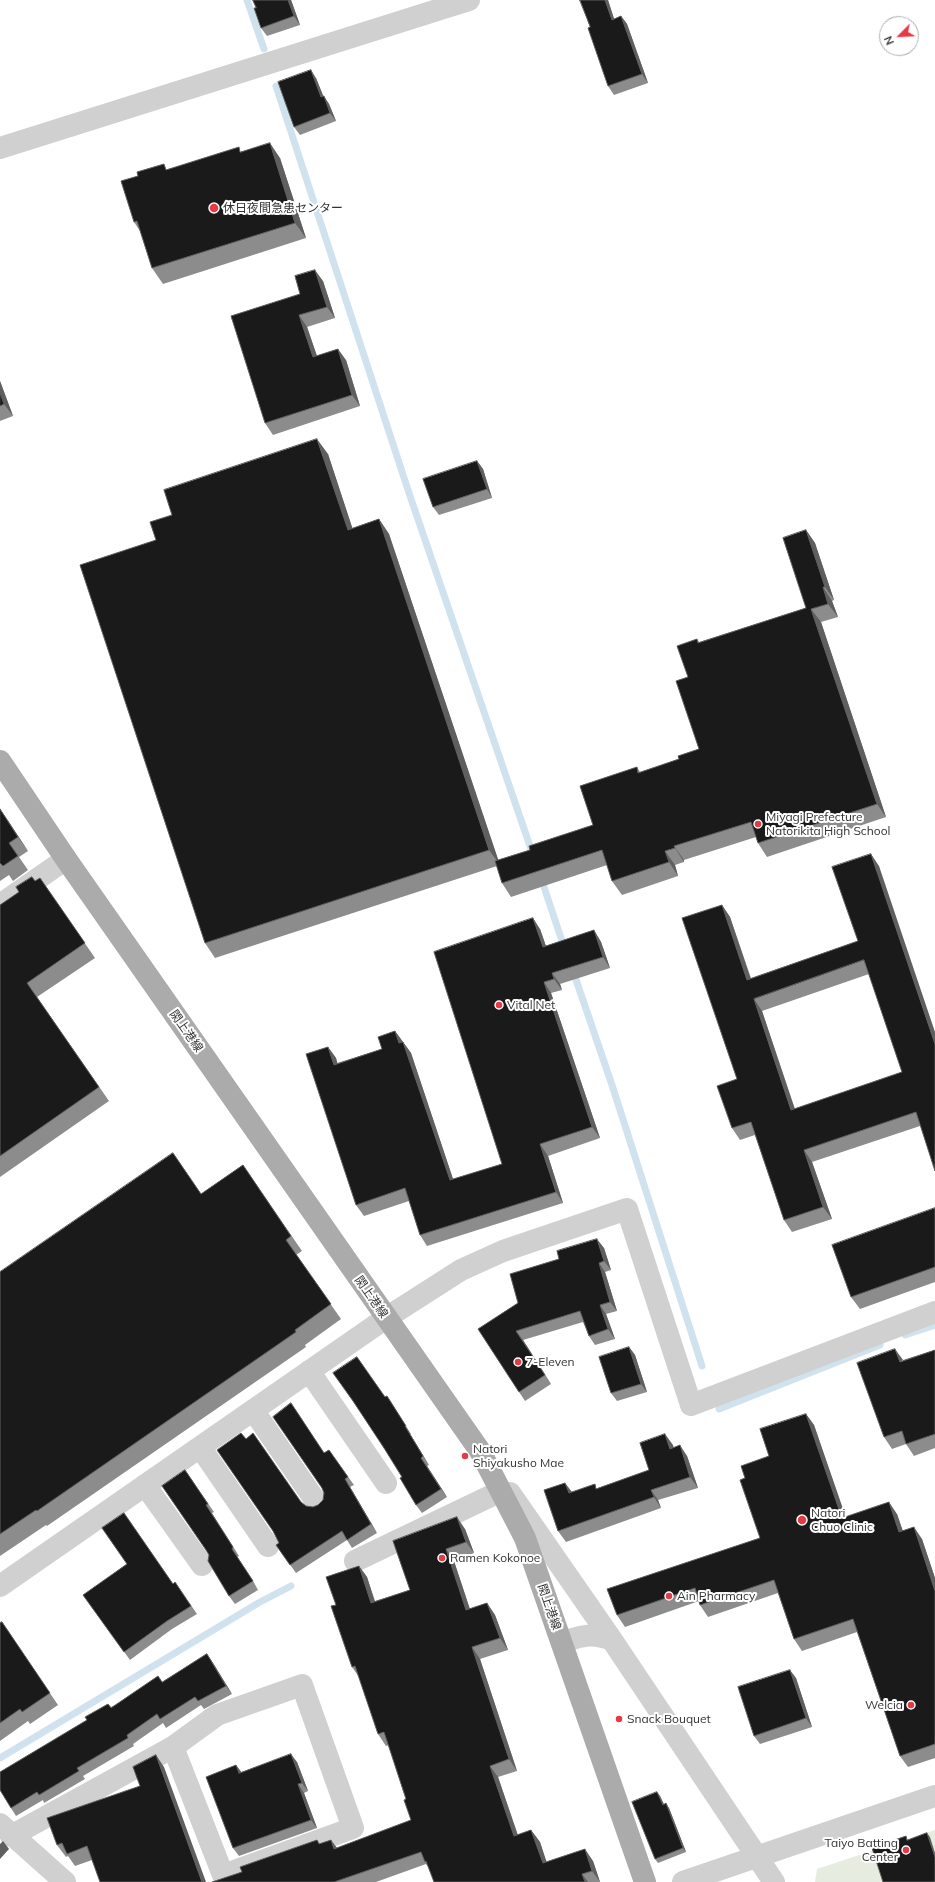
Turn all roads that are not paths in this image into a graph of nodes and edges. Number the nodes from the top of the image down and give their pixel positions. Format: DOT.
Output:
graph roads {
  1 [pos="469,0"];
  2 [pos="0,148"];
  3 [pos="0,761"];
  4 [pos="66,859"];
  5 [pos="0,905"];
  6 [pos="935,1312"];
  7 [pos="386,1318"];
  8 [pos="309,1371"];
  9 [pos="252,1410"];
  10 [pos="200,1447"];
  11 [pos="480,1450"];
  12 [pos="386,1483"];
  13 [pos="145,1485"];
  14 [pos="501,1491"];
  15 [pos="317,1503"];
  16 [pos="268,1546"];
  17 [pos="355,1561"];
  18 [pos="202,1565"];
  19 [pos="0,1586"];
  20 [pos="612,1640"];
  21 [pos="562,1642"];
  22 [pos="173,1747"];
  23 [pos="935,1796"];
  24 [pos="6,1830"];
  25 [pos="757,1857"];
  26 [pos="65,1882"];
  27 [pos="645,1882"];
  28 [pos="683,1882"];
  29 [pos="774,1882"];
  1 -- 2 [label="street"];
  3 -- 4 [label="main road, 閖上港線"];
  4 -- 5 [label="street"];
  4 -- 7 [label="main road, 閖上港線"];
  6 -- 7 [label="street"];
  7 -- 8 [label="street"];
  7 -- 11 [label="main road, 閖上港線"];
  8 -- 9 [label="street"];
  8 -- 12 [label="street"];
  9 -- 10 [label="street"];
  9 -- 15 [label="street"];
  10 -- 13 [label="street"];
  10 -- 16 [label="street"];
  11 -- 14 [label="main road, 閖上港線"];
  11 -- 20 [label="street"];
  13 -- 18 [label="street"];
  13 -- 19 [label="street"];
  14 -- 17 [label="street"];
  14 -- 21 [label="main road, 閖上港線"];
  20 -- 21 [label="street"];
  20 -- 25 [label="street"];
  21 -- 27 [label="main road, 閖上港線"];
  22 -- 22 [label="street"];
  22 -- 24 [label="street"];
  23 -- 25 [label="street"];
  24 -- 26 [label="street"];
  25 -- 28 [label="street"];
  25 -- 29 [label="street"];
}
